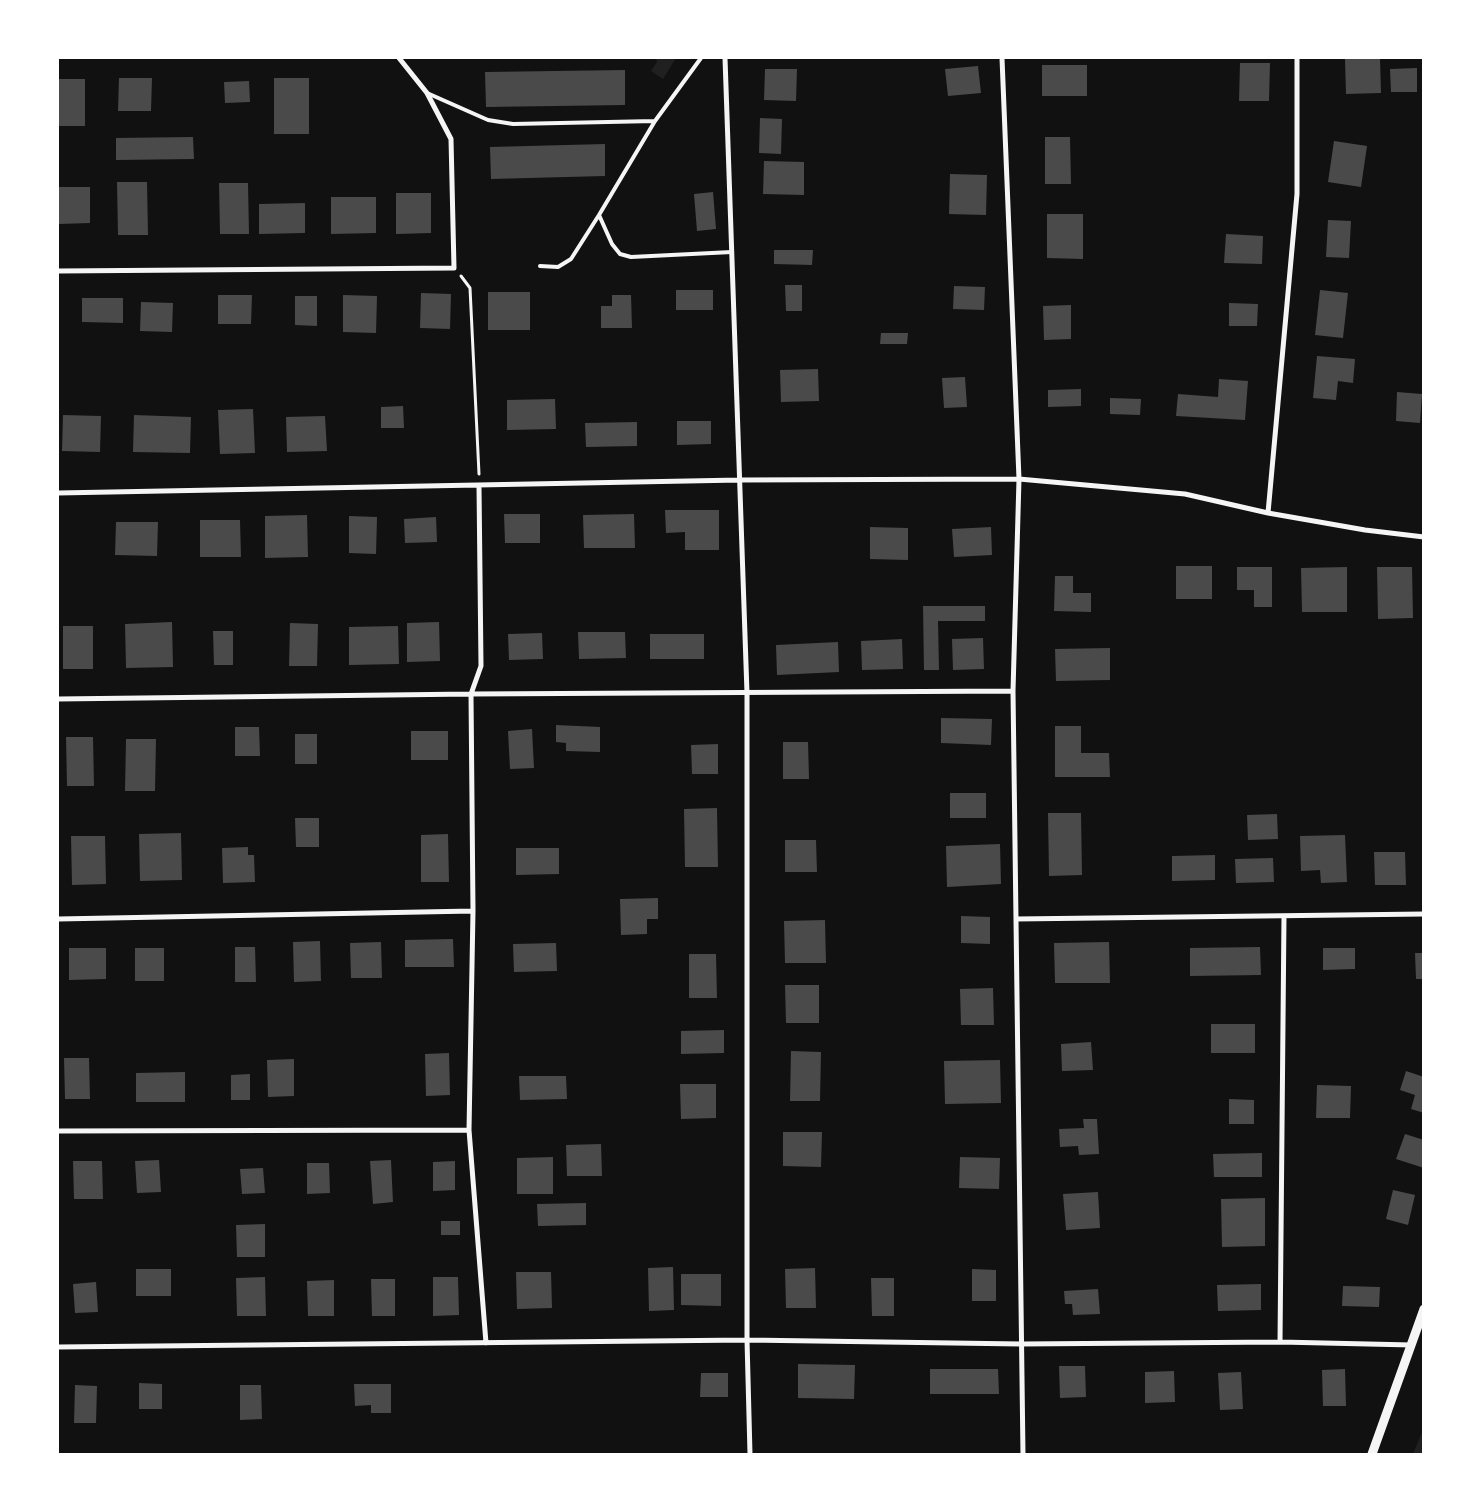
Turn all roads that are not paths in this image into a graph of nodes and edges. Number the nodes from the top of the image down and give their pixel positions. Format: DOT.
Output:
graph roads {
  1 [pos="399,58"];
  2 [pos="701,58"];
  3 [pos="725,58"];
  4 [pos="1002,58"];
  5 [pos="1297,58"];
  6 [pos="427,93"];
  7 [pos="655,121"];
  8 [pos="600,215"];
  9 [pos="732,252"];
  10 [pos="540,266"];
  11 [pos="58,271"];
  12 [pos="1019,479"];
  13 [pos="740,480"];
  14 [pos="479,486"];
  15 [pos="58,492"];
  16 [pos="1268,513"];
  17 [pos="1424,537"];
  18 [pos="1013,691"];
  19 [pos="747,693"];
  20 [pos="471,694"];
  21 [pos="58,699"];
  22 [pos="473,911"];
  23 [pos="1424,914"];
  24 [pos="1284,916"];
  25 [pos="1016,918"];
  26 [pos="58,919"];
  27 [pos="469,1130"];
  28 [pos="58,1131"];
  29 [pos="1423,1310"];
  30 [pos="747,1340"];
  31 [pos="1280,1342"];
  32 [pos="486,1343"];
  33 [pos="1021,1344"];
  34 [pos="1412,1345"];
  35 [pos="58,1347"];
  36 [pos="750,1454"];
  37 [pos="1022,1454"];
  38 [pos="1372,1454"];
  1 -- 6 [label="street"];
  2 -- 7 [label="lane"];
  3 -- 9 [label="street"];
  4 -- 12 [label="street"];
  5 -- 16 [label="street"];
  6 -- 7 [label="lane"];
  6 -- 11 [label="street"];
  7 -- 8 [label="lane"];
  8 -- 9 [label="lane"];
  8 -- 10 [label="lane"];
  9 -- 13 [label="street"];
  12 -- 13 [label="street"];
  12 -- 16 [label="street"];
  12 -- 18 [label="street"];
  13 -- 14 [label="street"];
  13 -- 19 [label="street"];
  14 -- 15 [label="street"];
  14 -- 20 [label="street"];
  16 -- 17 [label="street"];
  18 -- 19 [label="street"];
  18 -- 25 [label="street"];
  19 -- 20 [label="street"];
  19 -- 30 [label="street"];
  20 -- 21 [label="street"];
  20 -- 22 [label="street"];
  22 -- 26 [label="street"];
  22 -- 27 [label="street"];
  23 -- 24 [label="street"];
  24 -- 25 [label="street"];
  24 -- 31 [label="street"];
  25 -- 33 [label="street"];
  27 -- 28 [label="street"];
  27 -- 32 [label="street"];
  29 -- 34 [label="street"];
  30 -- 32 [label="street"];
  30 -- 33 [label="street"];
  30 -- 36 [label="street"];
  31 -- 33 [label="street"];
  31 -- 34 [label="street"];
  32 -- 35 [label="street"];
  33 -- 37 [label="street"];
  34 -- 38 [label="street"];
}
